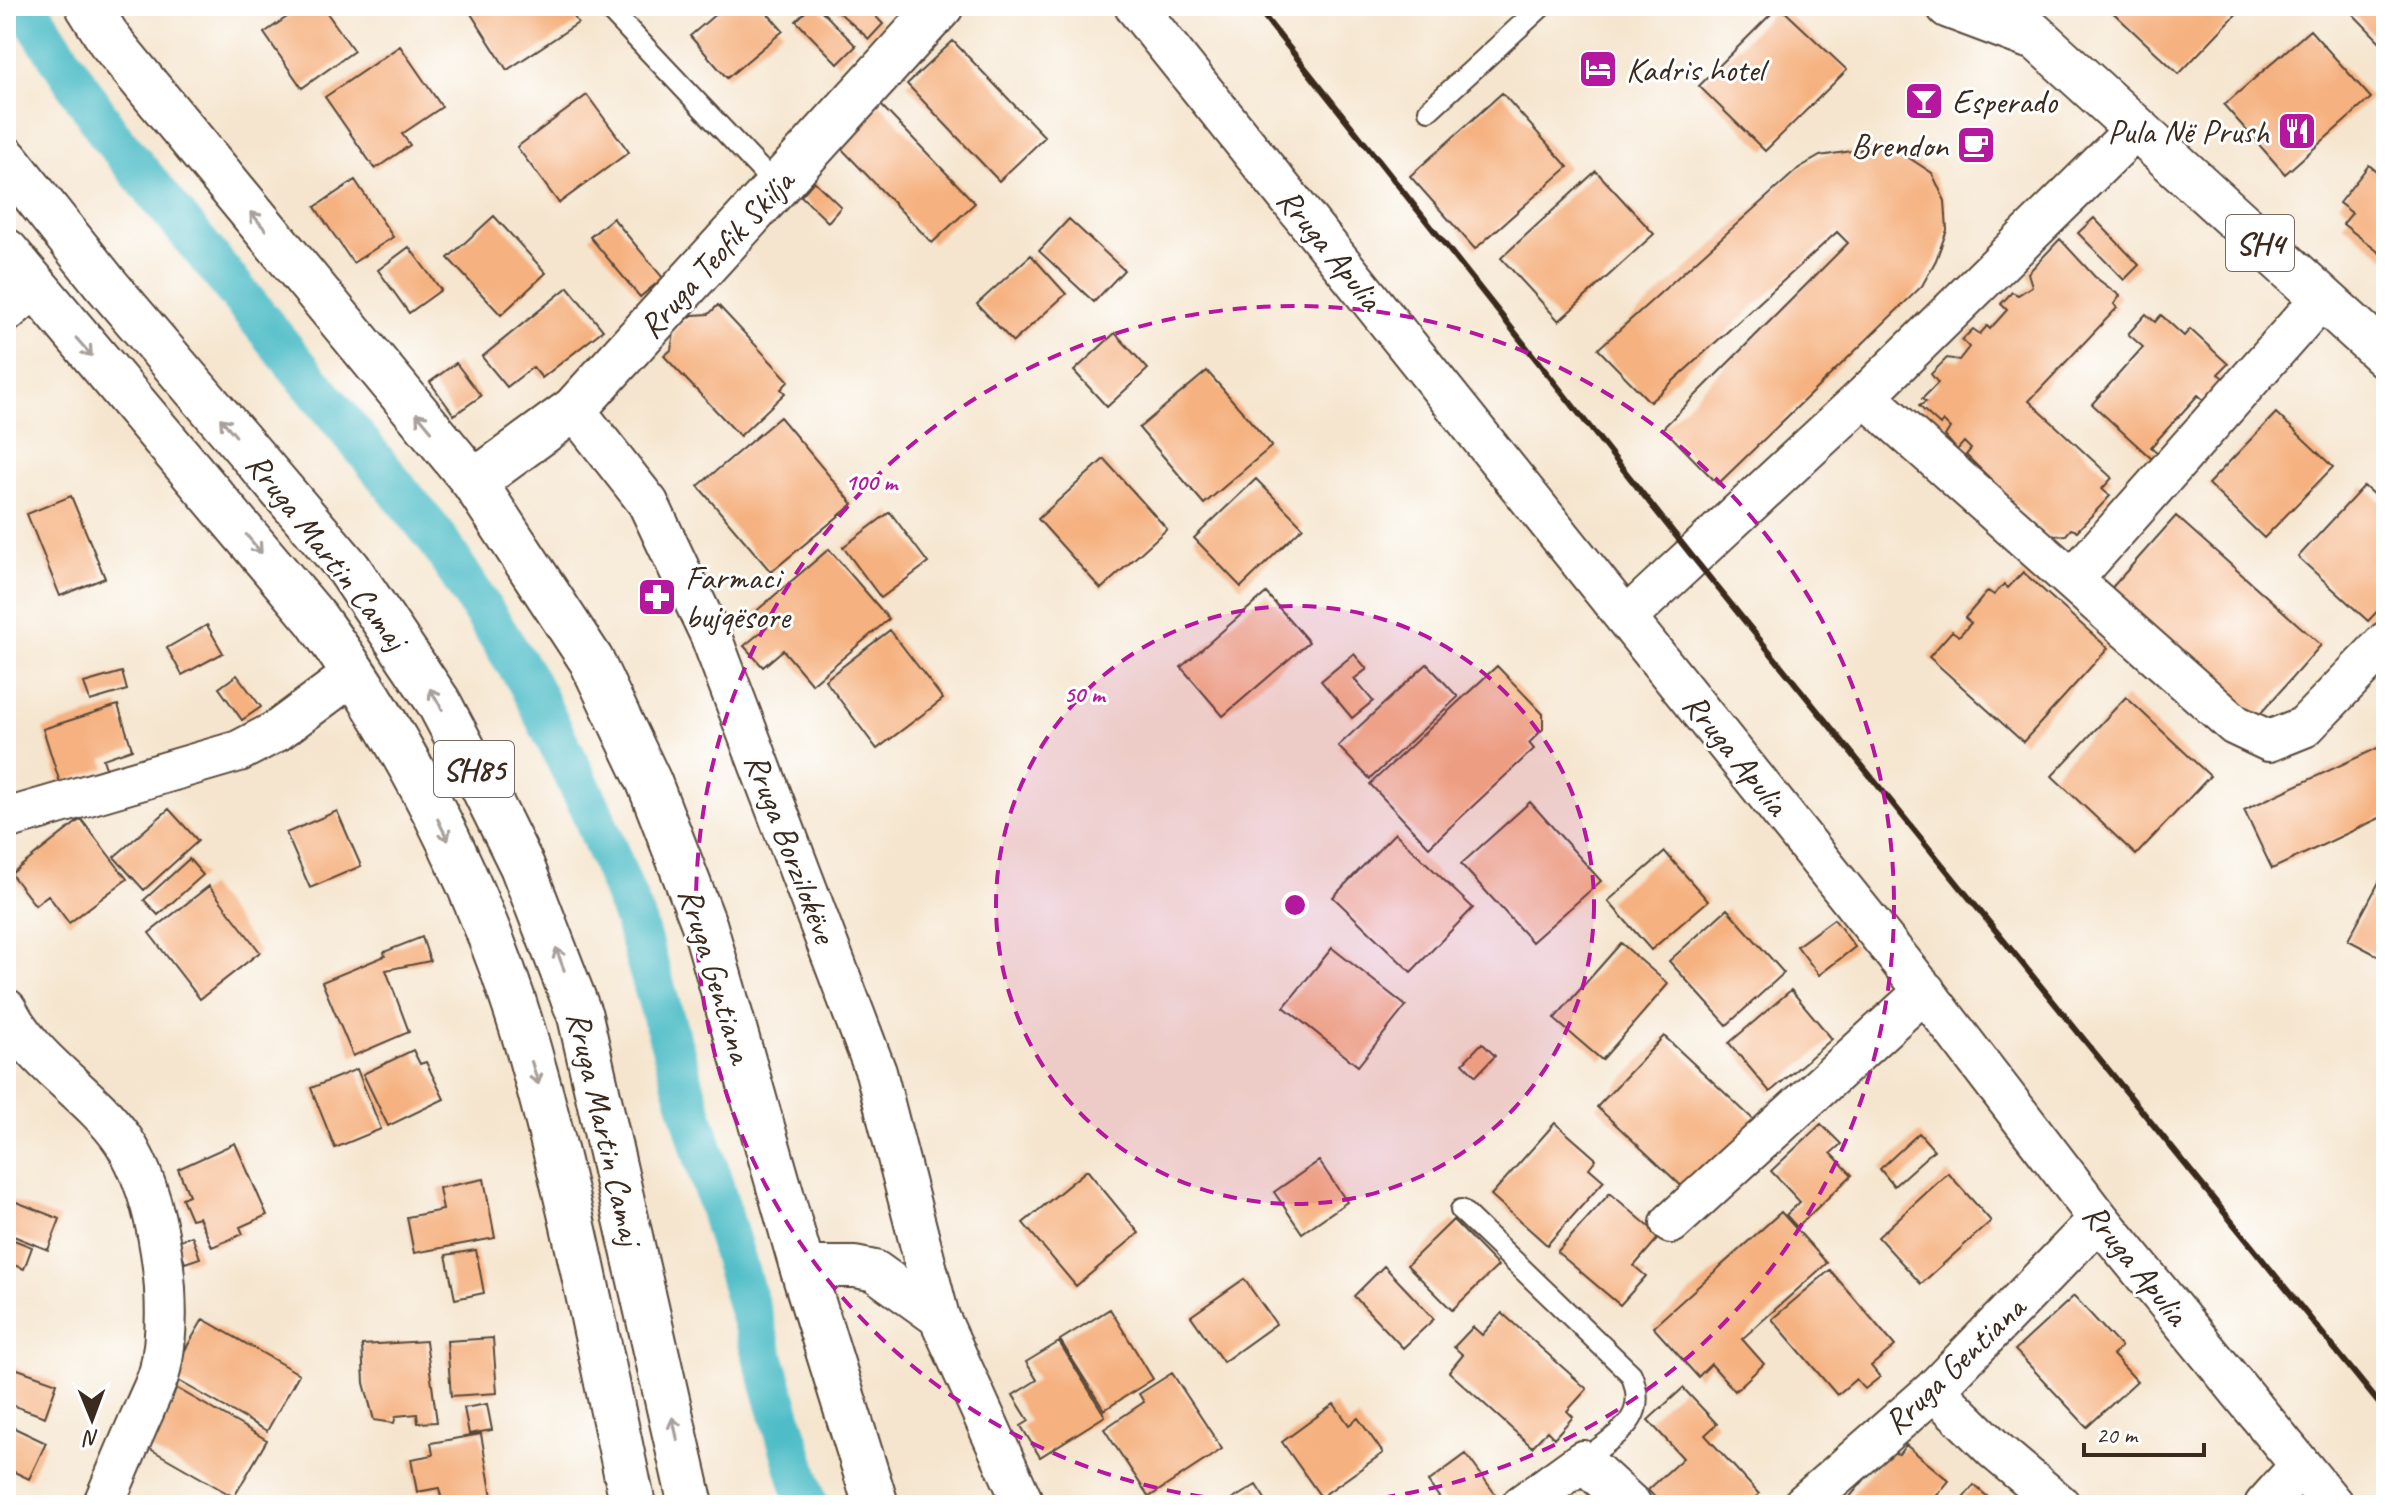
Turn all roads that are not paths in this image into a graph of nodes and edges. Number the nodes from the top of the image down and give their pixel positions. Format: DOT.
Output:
graph roads {
  1 [pos="88,6"];
  2 [pos="941,6"];
  3 [pos="1135,6"];
  4 [pos="1542,6"];
  5 [pos="1949,6"];
  6 [pos="2002,6"];
  7 [pos="612,12"];
  8 [pos="2036,39"];
  9 [pos="1429,110"];
  10 [pos="2135,130"];
  11 [pos="6,159"];
  12 [pos="777,187"];
  13 [pos="6,251"];
  14 [pos="2322,298"];
  15 [pos="20,300"];
  16 [pos="2386,356"];
  17 [pos="1865,396"];
  18 [pos="574,409"];
  19 [pos="474,482"];
  20 [pos="2072,580"];
  21 [pos="1627,617"];
  22 [pos="2386,642"];
  23 [pos="355,673"];
  24 [pos="6,819"];
  25 [pos="1925,991"];
  26 [pos="6,1009"];
  27 [pos="1461,1210"];
  28 [pos="2099,1219"];
  29 [pos="1671,1223"];
  30 [pos="802,1267"];
  31 [pos="939,1317"];
  32 [pos="1934,1390"];
  33 [pos="1583,1461"];
  34 [pos="2299,1467"];
  35 [pos="103,1505"];
  36 [pos="633,1505"];
  37 [pos="691,1505"];
  38 [pos="876,1505"];
  39 [pos="1024,1505"];
  40 [pos="1522,1505"];
  41 [pos="1631,1505"];
  42 [pos="1803,1505"];
  43 [pos="2060,1505"];
  44 [pos="2265,1505"];
  45 [pos="2333,1505"];
  19 -- 1 [label="main road, Rruga Gentiana, one-way"];
  2 -- 12 [label="main road, Rruga Teofik Skilja"];
  3 -- 21 [label="street, Rruga Apulia"];
  4 -- 9 [label="lane"];
  5 -- 8 [label="main road, SH4"];
  6 -- 8 [label="main road, SH4"];
  7 -- 12 [label="lane"];
  8 -- 10 [label="main road, SH4"];
  10 -- 14 [label="main road, SH4"];
  10 -- 17 [label="street"];
  37 -- 11 [label="main road, Rruga Martin Camaj / SH85, one-way"];
  12 -- 18 [label="main road, Rruga Teofik Skilja"];
  13 -- 15 [label="main road, Rruga Martin Camaj / SH85"];
  14 -- 16 [label="main road, SH4"];
  14 -- 20 [label="street"];
  15 -- 23 [label="main road, Rruga Martin Camaj / SH85, one-way"];
  17 -- 20 [label="street"];
  17 -- 21 [label="street"];
  18 -- 19 [label="main road, Rruga Teofik Skilja"];
  18 -- 31 [label="street, Rruga Borzilokëve"];
  19 -- 30 [label="main road, Rruga Gentiana"];
  20 -- 22 [label="street"];
  21 -- 25 [label="street, Rruga Apulia"];
  23 -- 24 [label="street"];
  23 -- 36 [label="main road, Rruga Martin Camaj / SH85, one-way"];
  25 -- 28 [label="street, Rruga Apulia"];
  25 -- 29 [label="street"];
  26 -- 35 [label="street"];
  27 -- 33 [label="lane"];
  28 -- 32 [label="street, Rruga Gentiana"];
  28 -- 34 [label="street, Rruga Apulia"];
  30 -- 31 [label="street, Rruga Borzilokëve"];
  30 -- 38 [label="main road, Rruga Gentiana"];
  31 -- 39 [label="street, Rruga Borzilokëve"];
  32 -- 42 [label="street, Rruga Gentiana"];
  32 -- 43 [label="street"];
  33 -- 40 [label="street"];
  33 -- 41 [label="street"];
  34 -- 44 [label="street"];
  34 -- 45 [label="street, Rruga Apulia"];
}
